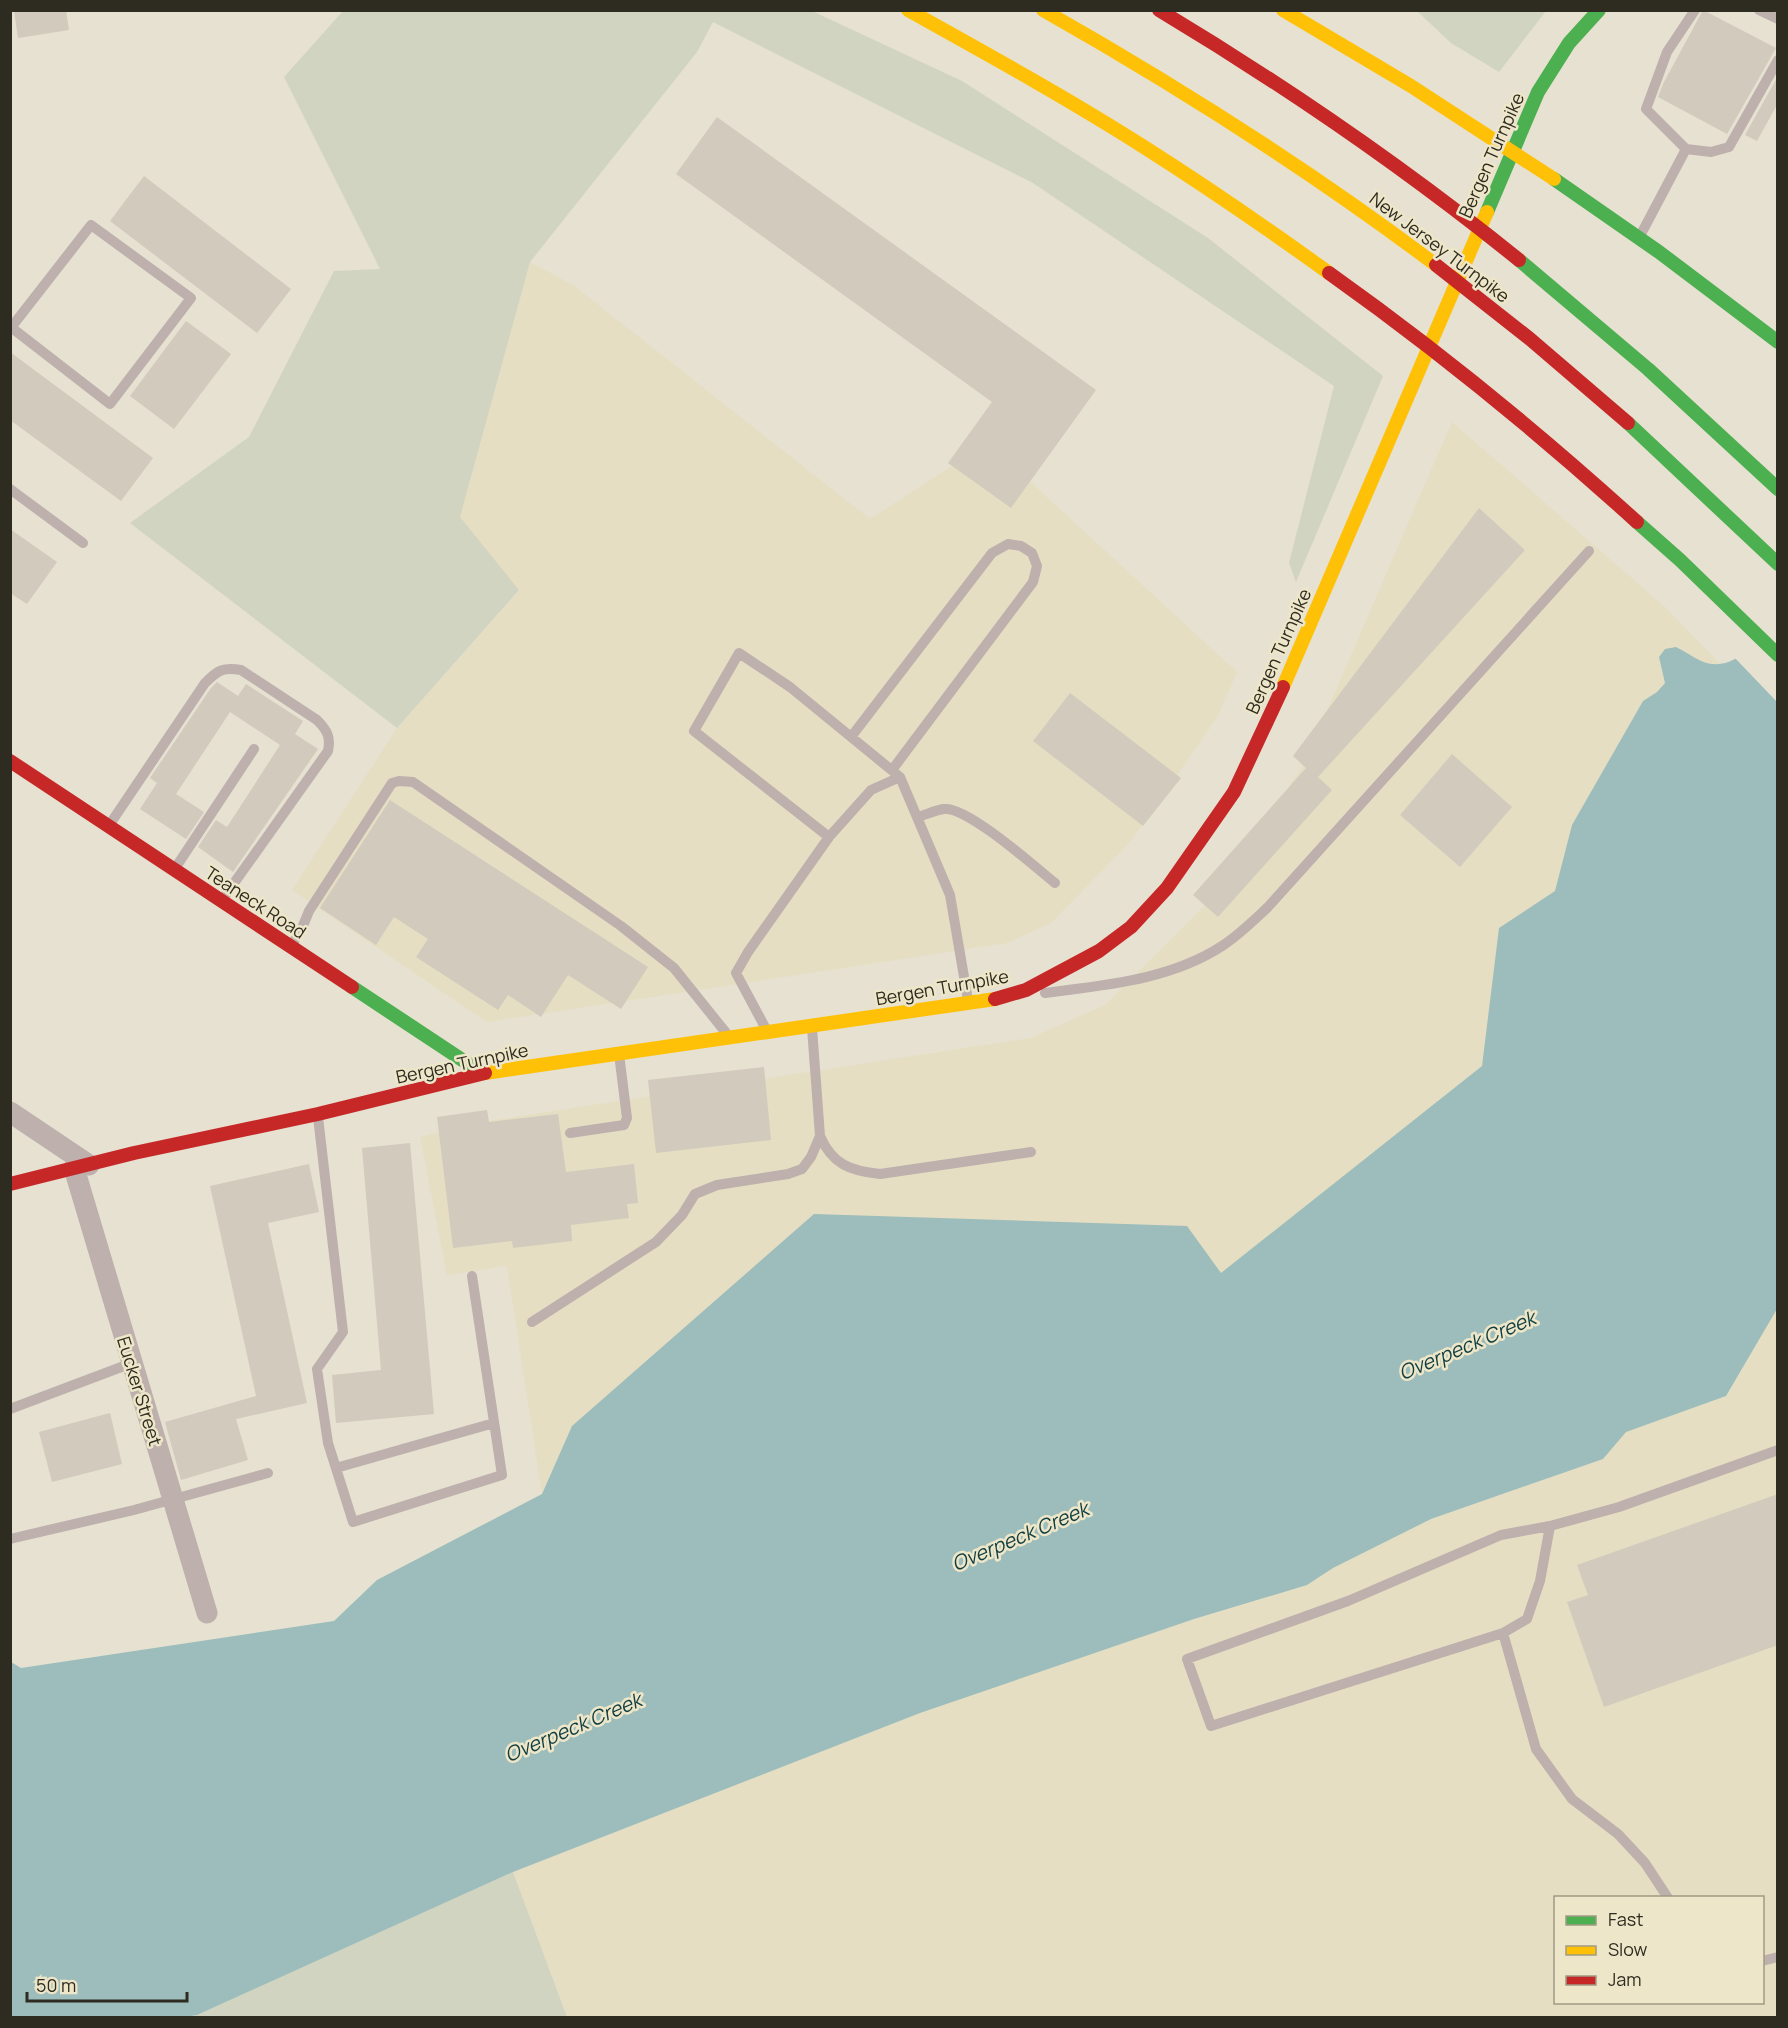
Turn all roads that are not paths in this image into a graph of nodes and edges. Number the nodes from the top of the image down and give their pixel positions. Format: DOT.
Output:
graph roads {
  1 [pos="908,10"];
  2 [pos="1043,10"];
  3 [pos="1159,10"];
  4 [pos="1283,10"];
  5 [pos="1599,10"];
  6 [pos="1695,10"];
  7 [pos="1759,10"];
  8 [pos="1778,19"];
  9 [pos="1778,60"];
  10 [pos="1686,149"];
  11 [pos="1639,239"];
  12 [pos="11,328"];
  13 [pos="1778,342"];
  14 [pos="10,489"];
  15 [pos="1778,489"];
  16 [pos="83,543"];
  17 [pos="1589,551"];
  18 [pos="1778,564"];
  19 [pos="1778,655"];
  20 [pos="851,738"];
  21 [pos="254,749"];
  22 [pos="10,761"];
  23 [pos="896,774"];
  24 [pos="917,817"];
  25 [pos="109,826"];
  26 [pos="829,837"];
  27 [pos="174,869"];
  28 [pos="1055,883"];
  29 [pos="222,901"];
  30 [pos="290,946"];
  31 [pos="985,1000"];
  32 [pos="969,1003"];
  33 [pos="812,1025"];
  34 [pos="768,1031"];
  35 [pos="729,1037"];
  36 [pos="619,1053"];
  37 [pos="482,1073"];
  38 [pos="10,1112"];
  39 [pos="318,1114"];
  40 [pos="570,1133"];
  41 [pos="820,1136"];
  42 [pos="1031,1152"];
  43 [pos="81,1166"];
  44 [pos="10,1184"];
  45 [pos="472,1276"];
  46 [pos="532,1322"];
  47 [pos="132,1363"];
  48 [pos="10,1409"];
  49 [pos="494,1423"];
  50 [pos="1778,1450"];
  51 [pos="336,1468"];
  52 [pos="268,1473"];
  53 [pos="173,1500"];
  54 [pos="1550,1526"];
  55 [pos="10,1539"];
  56 [pos="207,1613"];
  57 [pos="1503,1634"];
  58 [pos="1667,1896"];
  1 -- 19 [label="main road"];
  2 -- 18 [label="main road, New Jersey Turnpike"];
  3 -- 15 [label="main road"];
  4 -- 11 [label="main road"];
  5 -- 31 [label="main road, Bergen Turnpike"];
  6 -- 10 [label="lane"];
  7 -- 8 [label="lane"];
  9 -- 10 [label="lane"];
  10 -- 11 [label="lane"];
  11 -- 13 [label="main road"];
  12 -- 12 [label="lane"];
  14 -- 16 [label="lane"];
  17 -- 31 [label="lane"];
  20 -- 23 [label="lane"];
  20 -- 23 [label="lane"];
  20 -- 26 [label="lane"];
  21 -- 27 [label="lane"];
  22 -- 25 [label="main road, Teaneck Road"];
  23 -- 24 [label="lane"];
  23 -- 26 [label="lane"];
  24 -- 28 [label="lane"];
  24 -- 32 [label="lane"];
  25 -- 27 [label="main road, Teaneck Road"];
  25 -- 29 [label="lane"];
  26 -- 34 [label="lane"];
  27 -- 29 [label="main road, Teaneck Road"];
  29 -- 30 [label="main road, Teaneck Road"];
  30 -- 35 [label="lane"];
  30 -- 37 [label="main road, Teaneck Road"];
  31 -- 32 [label="main road, Bergen Turnpike"];
  32 -- 33 [label="main road, Bergen Turnpike"];
  33 -- 34 [label="main road, Bergen Turnpike"];
  33 -- 41 [label="lane"];
  34 -- 35 [label="main road, Bergen Turnpike"];
  35 -- 36 [label="main road, Bergen Turnpike"];
  36 -- 37 [label="main road, Bergen Turnpike"];
  36 -- 40 [label="lane"];
  37 -- 39 [label="main road, Bergen Turnpike"];
  38 -- 43 [label="street"];
  39 -- 43 [label="main road, Bergen Turnpike"];
  39 -- 51 [label="lane"];
  41 -- 42 [label="lane"];
  41 -- 46 [label="lane"];
  43 -- 44 [label="main road, Bergen Turnpike"];
  43 -- 47 [label="street, Eucker Street"];
  45 -- 49 [label="lane"];
  47 -- 48 [label="lane"];
  47 -- 53 [label="street, Eucker Street"];
  49 -- 51 [label="lane"];
  49 -- 51 [label="lane"];
  50 -- 54 [label="lane"];
  52 -- 53 [label="lane"];
  53 -- 55 [label="lane"];
  53 -- 56 [label="street, Eucker Street"];
  54 -- 57 [label="lane"];
  54 -- 57 [label="lane"];
  57 -- 58 [label="lane"];
}
